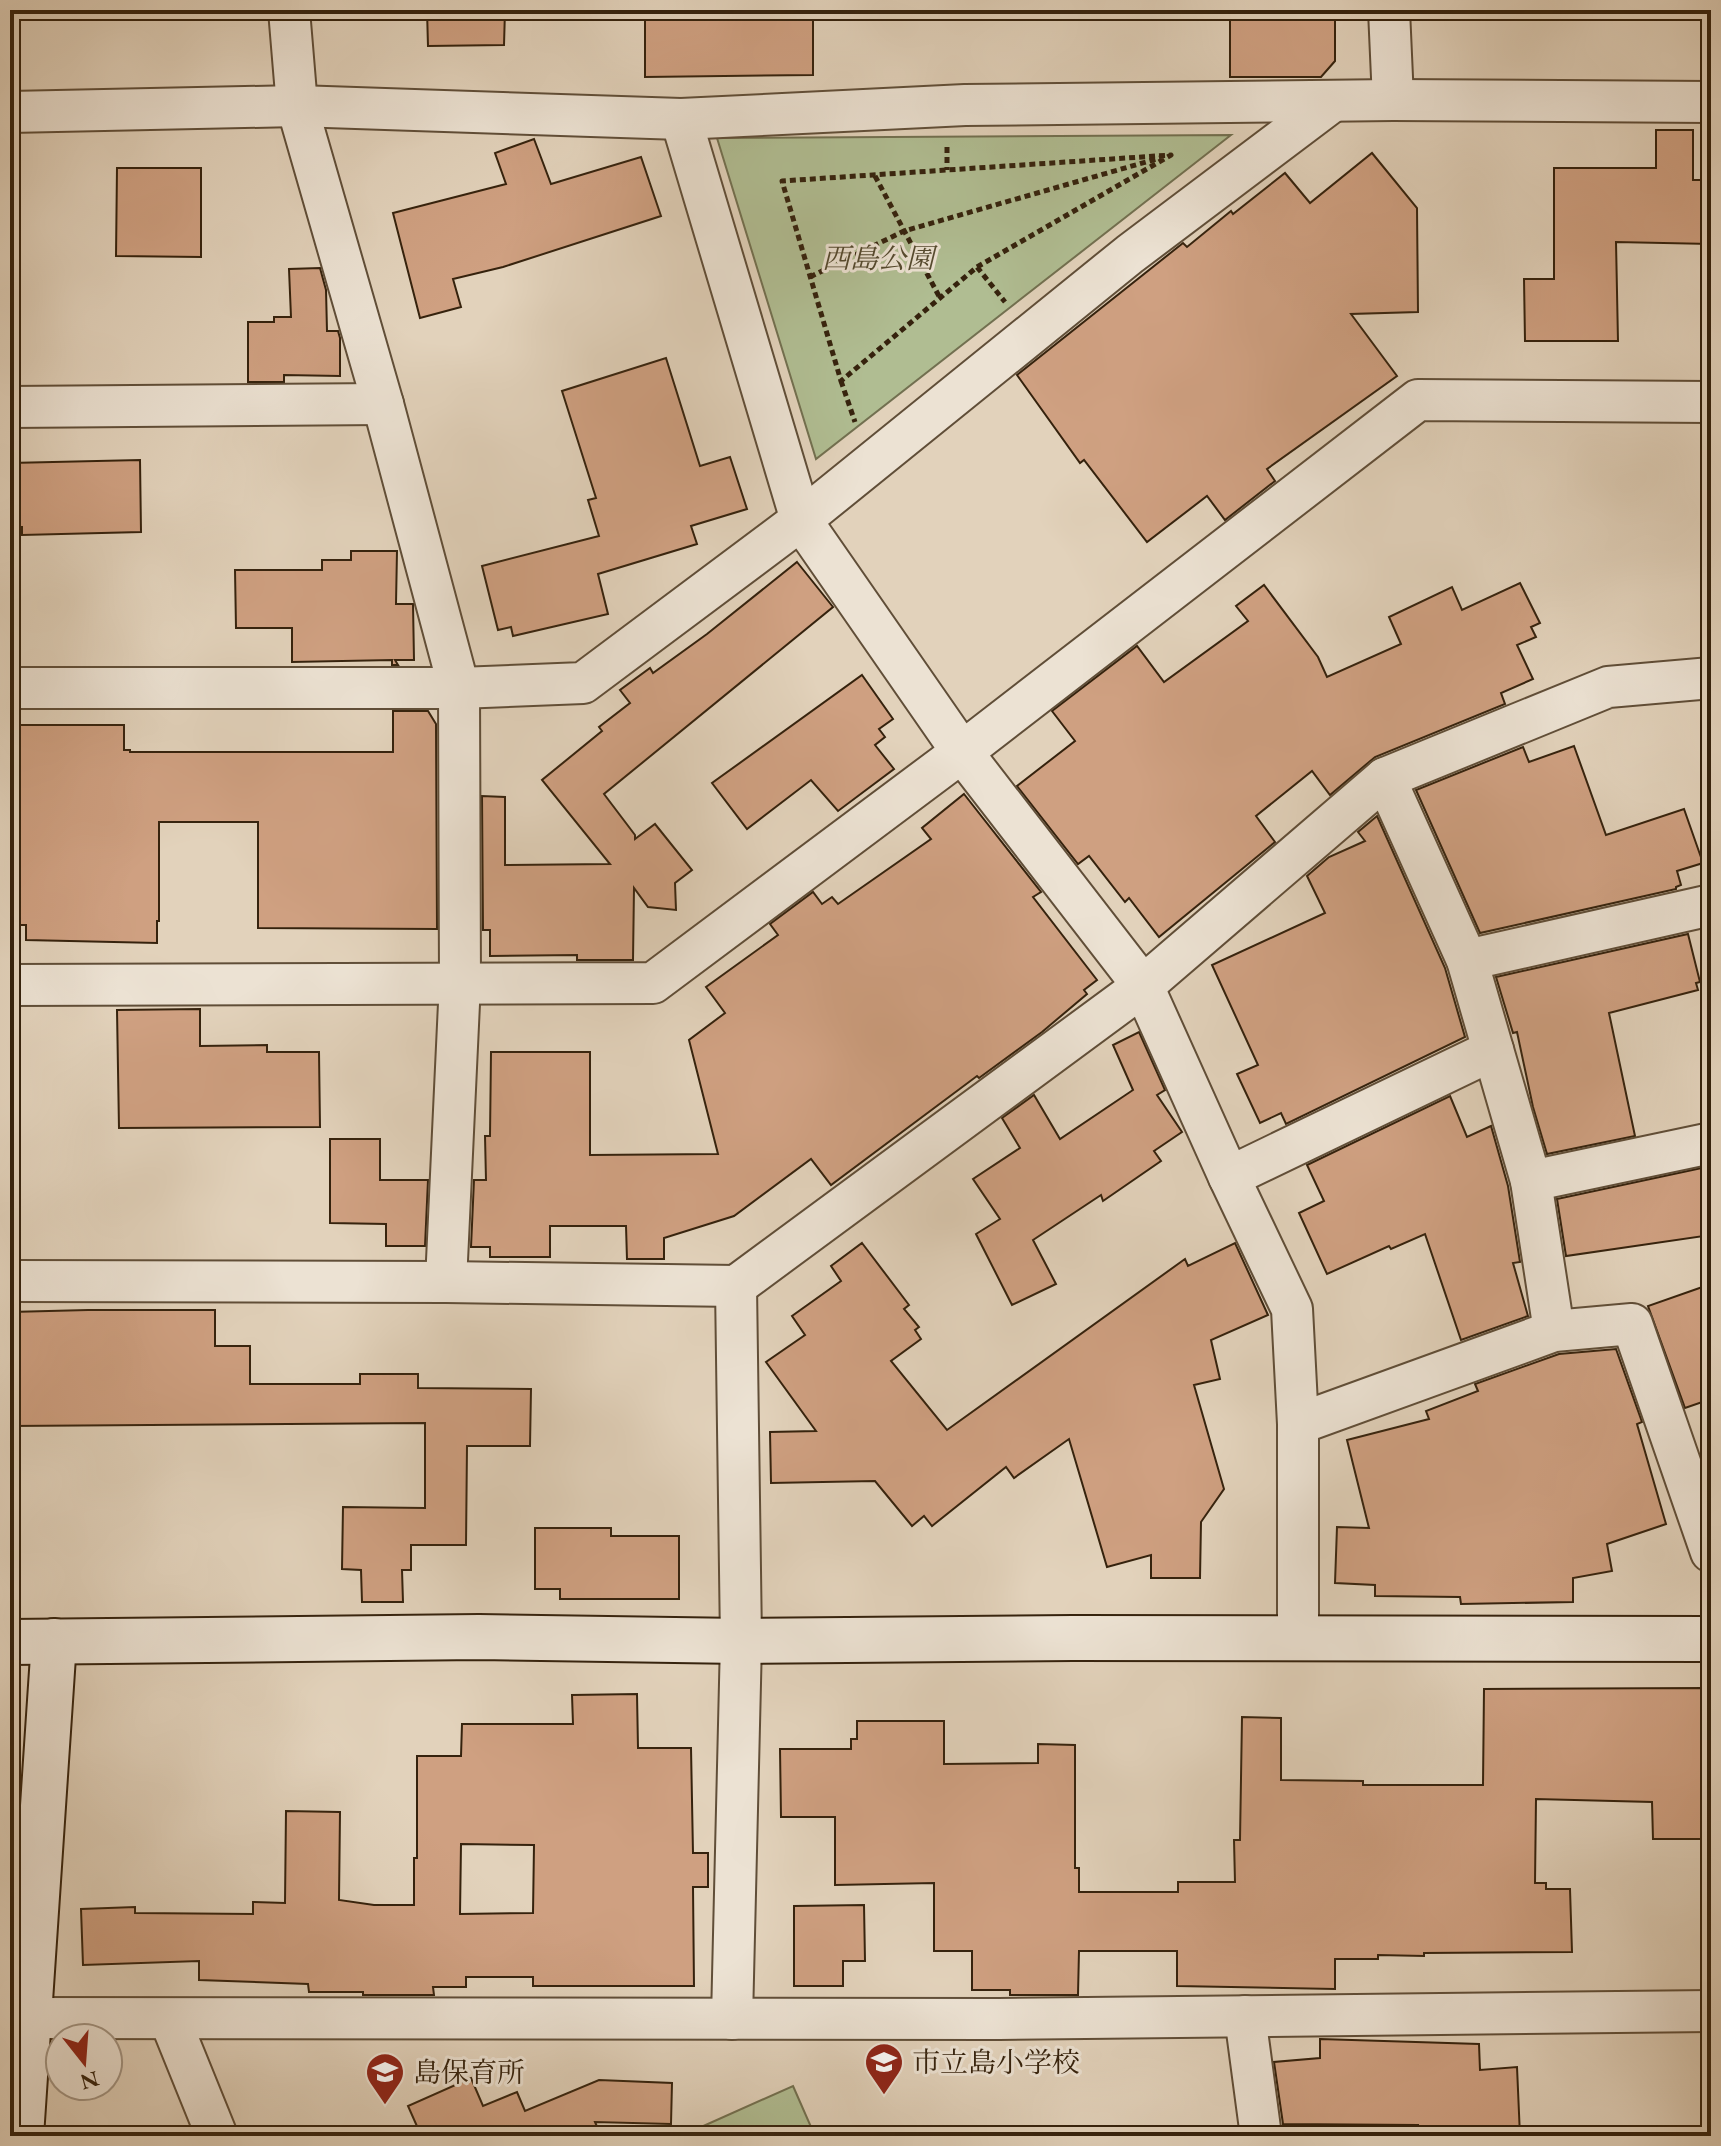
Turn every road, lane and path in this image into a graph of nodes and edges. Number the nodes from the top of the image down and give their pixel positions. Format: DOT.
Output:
graph roads {
  1 [pos="289,10"];
  2 [pos="1389,10"];
  3 [pos="1393,100"];
  4 [pos="1333,101"];
  5 [pos="1711,102"];
  6 [pos="297,106"];
  7 [pos="10,112"];
  8 [pos="681,119"];
  9 [pos="1171,155"];
  10 [pos="874,175"];
  11 [pos="904,231"];
  12 [pos="977,267"];
  13 [pos="810,277"];
  14 [pos="940,298"];
  15 [pos="1031,334"];
  16 [pos="1711,402"];
  17 [pos="383,404"];
  18 [pos="10,407"];
  19 [pos="801,520"];
  20 [pos="1711,678"];
  21 [pos="10,688"];
  22 [pos="459,688"];
  23 [pos="962,752"];
  24 [pos="1385,778"];
  25 [pos="1711,905"];
  26 [pos="1467,960"];
  27 [pos="460,982"];
  28 [pos="10,985"];
  29 [pos="1143,986"];
  30 [pos="1493,1050"];
  31 [pos="1711,1143"];
  32 [pos="1229,1177"];
  33 [pos="1531,1181"];
  34 [pos="10,1281"];
  35 [pos="446,1282"];
  36 [pos="736,1286"];
  37 [pos="1554,1331"];
  38 [pos="1298,1424"];
  39 [pos="1711,1552"];
  40 [pos="1298,1637"];
  41 [pos="1711,1639"];
  42 [pos="54,1641"];
  43 [pos="741,1641"];
  44 [pos="10,1642"];
  45 [pos="1711,2011"];
  46 [pos="1245,2016"];
  47 [pos="20,2018"];
  48 [pos="732,2019"];
  49 [pos="170,2020"];
  50 [pos="21,2136"];
  51 [pos="217,2136"];
  52 [pos="1261,2136"];
  1 -- 6 [label="street"];
  2 -- 3 [label="street"];
  3 -- 4 [label="street"];
  3 -- 5 [label="street"];
  4 -- 8 [label="street"];
  4 -- 15 [label="street"];
  6 -- 7 [label="street"];
  6 -- 8 [label="street"];
  6 -- 17 [label="street"];
  8 -- 19 [label="street"];
  9 -- 10 [label="path"];
  9 -- 11 [label="path"];
  9 -- 12 [label="path"];
  10 -- 11 [label="path"];
  10 -- 13 [label="path"];
  11 -- 13 [label="path"];
  11 -- 14 [label="path"];
  12 -- 14 [label="path"];
  12 -- 15 [label="path"];
  13 -- 14 [label="path"];
  15 -- 19 [label="street"];
  16 -- 23 [label="street"];
  17 -- 18 [label="street"];
  17 -- 22 [label="street"];
  19 -- 22 [label="street"];
  19 -- 23 [label="street"];
  20 -- 24 [label="street"];
  21 -- 22 [label="street"];
  22 -- 27 [label="street"];
  23 -- 27 [label="street"];
  23 -- 29 [label="street"];
  24 -- 26 [label="street"];
  24 -- 29 [label="street"];
  25 -- 26 [label="street"];
  26 -- 30 [label="street"];
  27 -- 28 [label="street"];
  27 -- 35 [label="street"];
  29 -- 32 [label="street"];
  29 -- 36 [label="street"];
  30 -- 32 [label="street"];
  30 -- 33 [label="street"];
  31 -- 33 [label="street"];
  32 -- 38 [label="street"];
  33 -- 37 [label="street"];
  34 -- 35 [label="street"];
  35 -- 36 [label="street"];
  36 -- 43 [label="street"];
  37 -- 38 [label="street"];
  37 -- 39 [label="street"];
  38 -- 40 [label="street"];
  40 -- 41 [label="street"];
  40 -- 43 [label="street"];
  42 -- 43 [label="street"];
  42 -- 44 [label="street"];
  42 -- 47 [label="street"];
  43 -- 48 [label="street"];
  45 -- 46 [label="street"];
  46 -- 48 [label="street"];
  46 -- 52 [label="street"];
  47 -- 49 [label="street"];
  47 -- 50 [label="street"];
  48 -- 49 [label="street"];
  49 -- 51 [label="street"];
}
